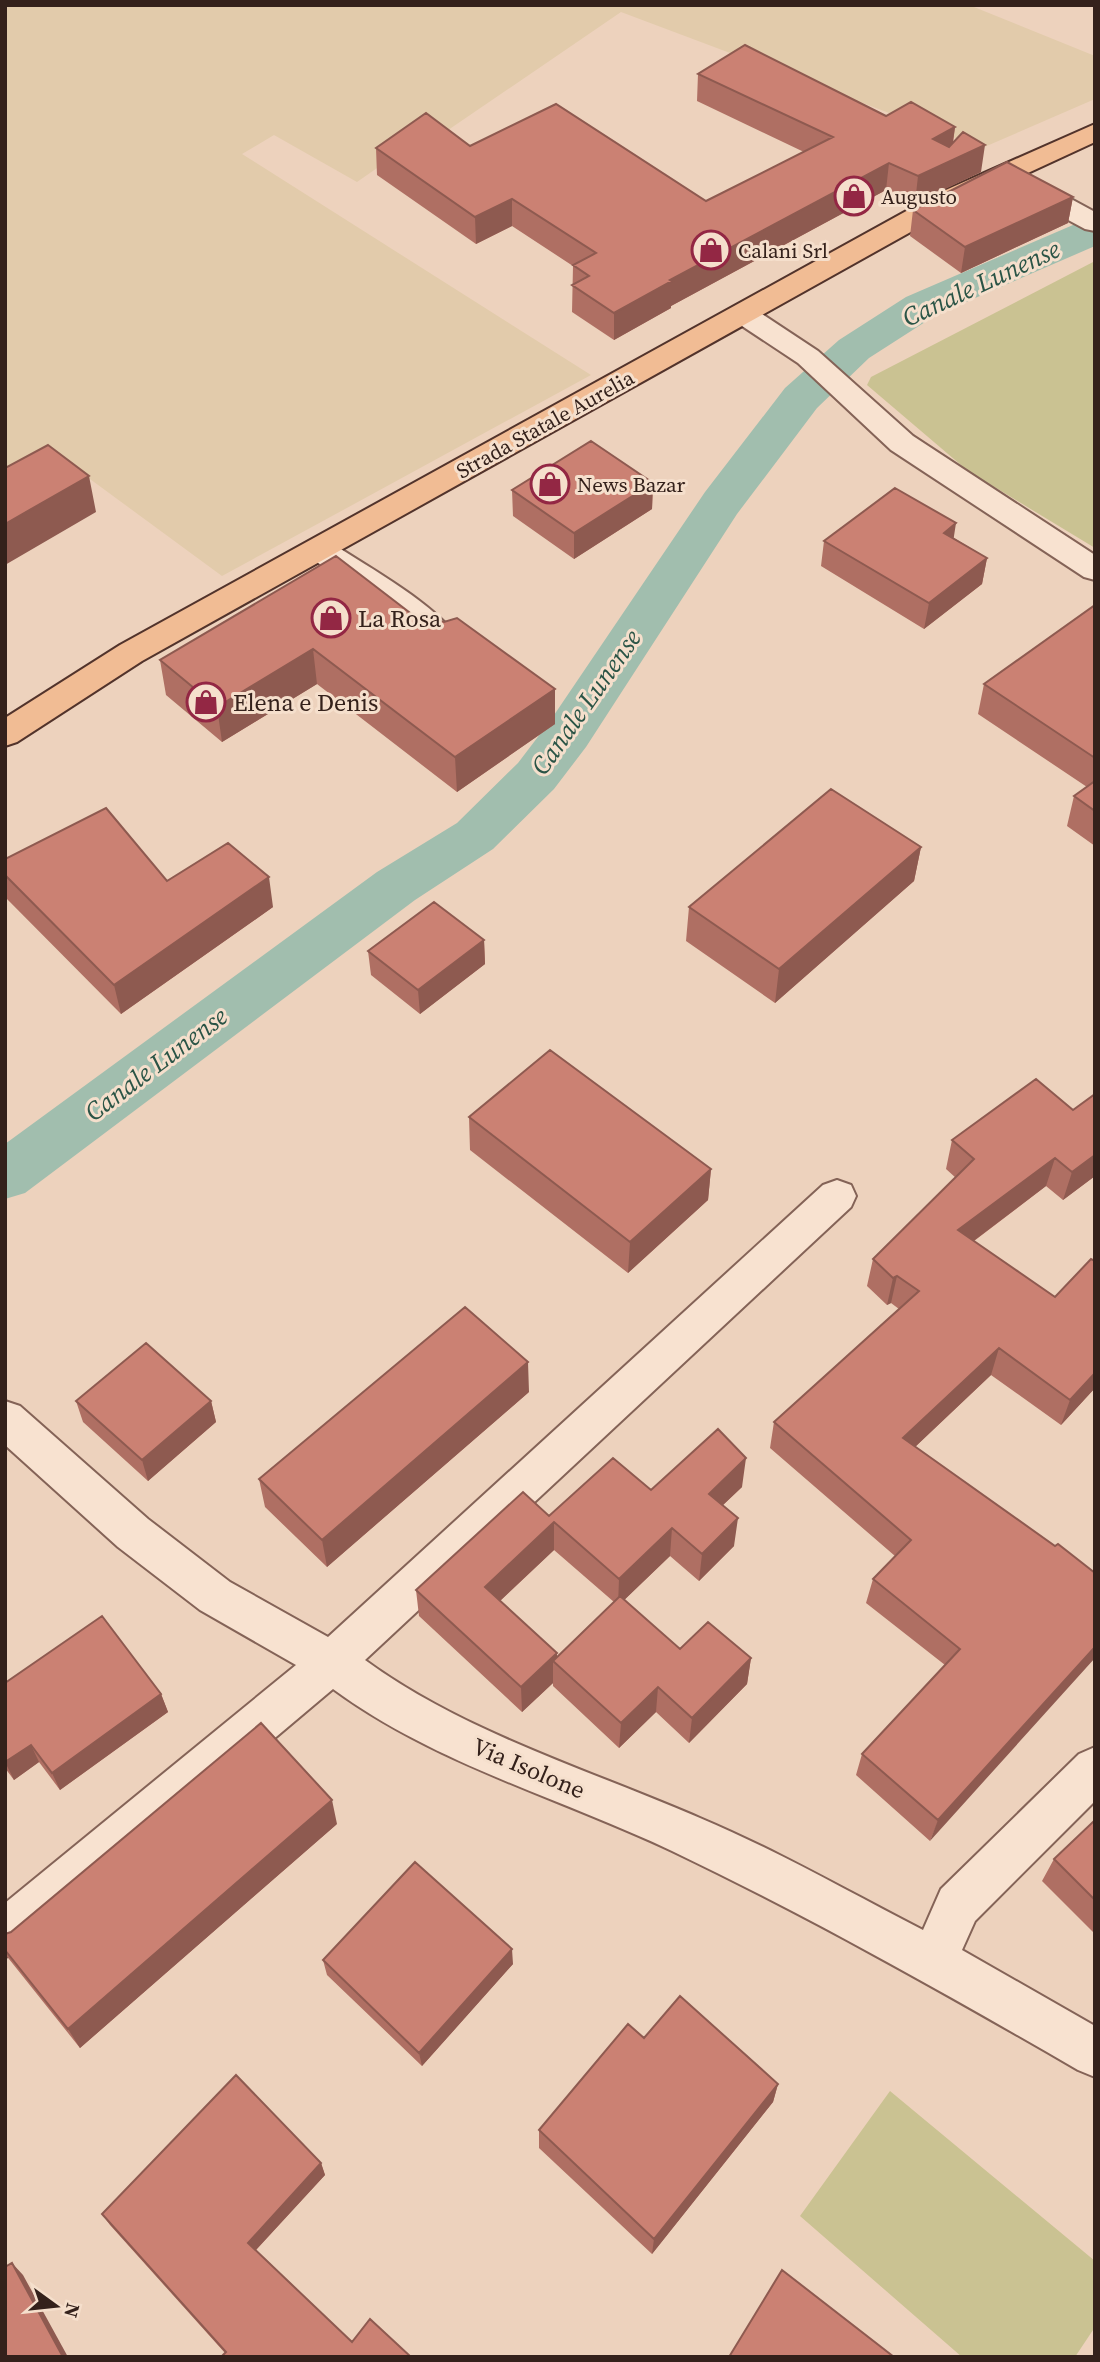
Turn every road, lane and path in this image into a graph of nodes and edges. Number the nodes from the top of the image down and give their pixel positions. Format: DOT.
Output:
graph roads {
  1 [pos="1095,132"];
  2 [pos="1003,174"];
  3 [pos="1084,217"];
  4 [pos="743,314"];
  5 [pos="319,549"];
  6 [pos="1095,570"];
  7 [pos="446,644"];
  8 [pos="9,726"];
  9 [pos="837,1196"];
  10 [pos="5,1419"];
  11 [pos="332,1662"];
  12 [pos="1095,1769"];
  13 [pos="5,1934"];
  14 [pos="933,1960"];
  15 [pos="1095,2053"];
  1 -- 2 [label="main road, Strada Statale Aurelia"];
  2 -- 3 [label="street"];
  2 -- 4 [label="main road, Strada Statale Aurelia"];
  4 -- 5 [label="main road, Strada Statale Aurelia"];
  4 -- 6 [label="street"];
  5 -- 7 [label="street"];
  5 -- 8 [label="main road, Strada Statale Aurelia"];
  9 -- 11 [label="street"];
  10 -- 11 [label="street, Via Isolone"];
  11 -- 13 [label="street"];
  11 -- 14 [label="street, Via Isolone"];
  12 -- 14 [label="street"];
  14 -- 15 [label="street, Via Isolone"];
}
